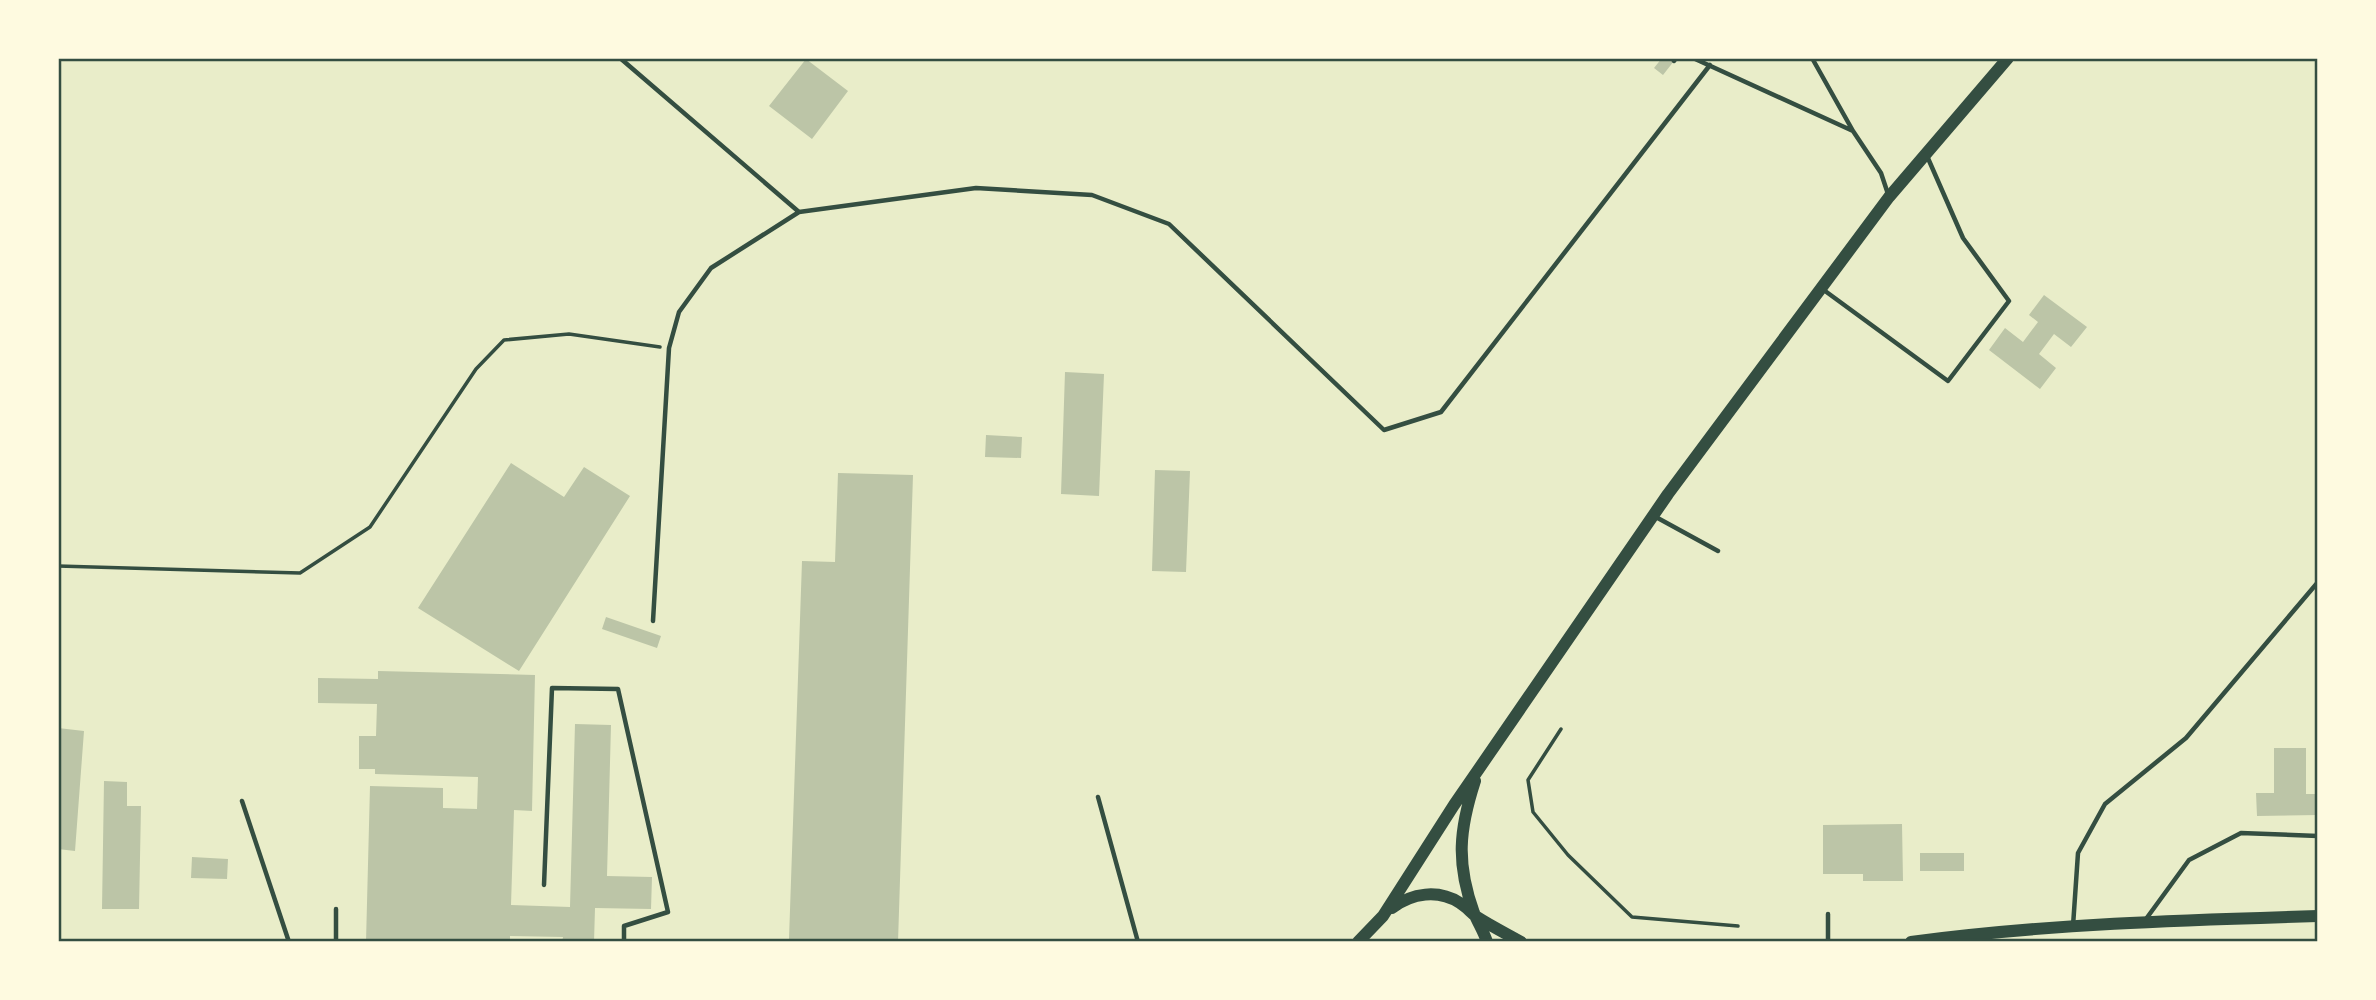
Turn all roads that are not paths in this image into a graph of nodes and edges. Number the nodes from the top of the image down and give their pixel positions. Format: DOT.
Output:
graph roads {
  1 [pos="620,58"];
  2 [pos="1693,58"];
  3 [pos="1812,58"];
  4 [pos="2008,58"];
  5 [pos="1710,65"];
  6 [pos="1853,131"];
  7 [pos="1926,154"];
  8 [pos="1889,197"];
  9 [pos="799,212"];
  10 [pos="1821,288"];
  11 [pos="1653,516"];
  12 [pos="1718,551"];
  13 [pos="2318,582"];
  14 [pos="653,621"];
  15 [pos="1479,770"];
  16 [pos="1098,797"];
  17 [pos="242,801"];
  18 [pos="2318,836"];
  19 [pos="544,886"];
  20 [pos="337,909"];
  21 [pos="1828,914"];
  22 [pos="1383,916"];
  23 [pos="1476,916"];
  24 [pos="2318,916"];
  25 [pos="2145,922"];
  26 [pos="2073,926"];
  27 [pos="289,942"];
  28 [pos="336,942"];
  29 [pos="624,942"];
  30 [pos="1138,942"];
  31 [pos="1358,942"];
  32 [pos="1372,942"];
  33 [pos="1487,942"];
  34 [pos="1521,942"];
  35 [pos="1828,942"];
  36 [pos="1911,942"];
  1 -- 9 [label="lane"];
  2 -- 5 [label="lane"];
  3 -- 6 [label="lane"];
  4 -- 7 [label="main road"];
  5 -- 6 [label="lane"];
  5 -- 9 [label="lane"];
  6 -- 8 [label="lane"];
  7 -- 8 [label="main road"];
  7 -- 10 [label="lane"];
  8 -- 10 [label="main road"];
  9 -- 14 [label="lane"];
  10 -- 11 [label="main road"];
  11 -- 12 [label="lane"];
  11 -- 15 [label="main road"];
  13 -- 26 [label="lane"];
  15 -- 22 [label="main road"];
  15 -- 23 [label="main road"];
  16 -- 30 [label="lane"];
  17 -- 27 [label="lane"];
  18 -- 25 [label="lane"];
  19 -- 29 [label="lane"];
  20 -- 28 [label="lane"];
  21 -- 35 [label="lane"];
  22 -- 23 [label="main road"];
  22 -- 31 [label="main road"];
  22 -- 32 [label="main road"];
  23 -- 33 [label="main road"];
  23 -- 34 [label="main road"];
  24 -- 25 [label="main road"];
  25 -- 26 [label="main road"];
  26 -- 36 [label="main road"];
}
